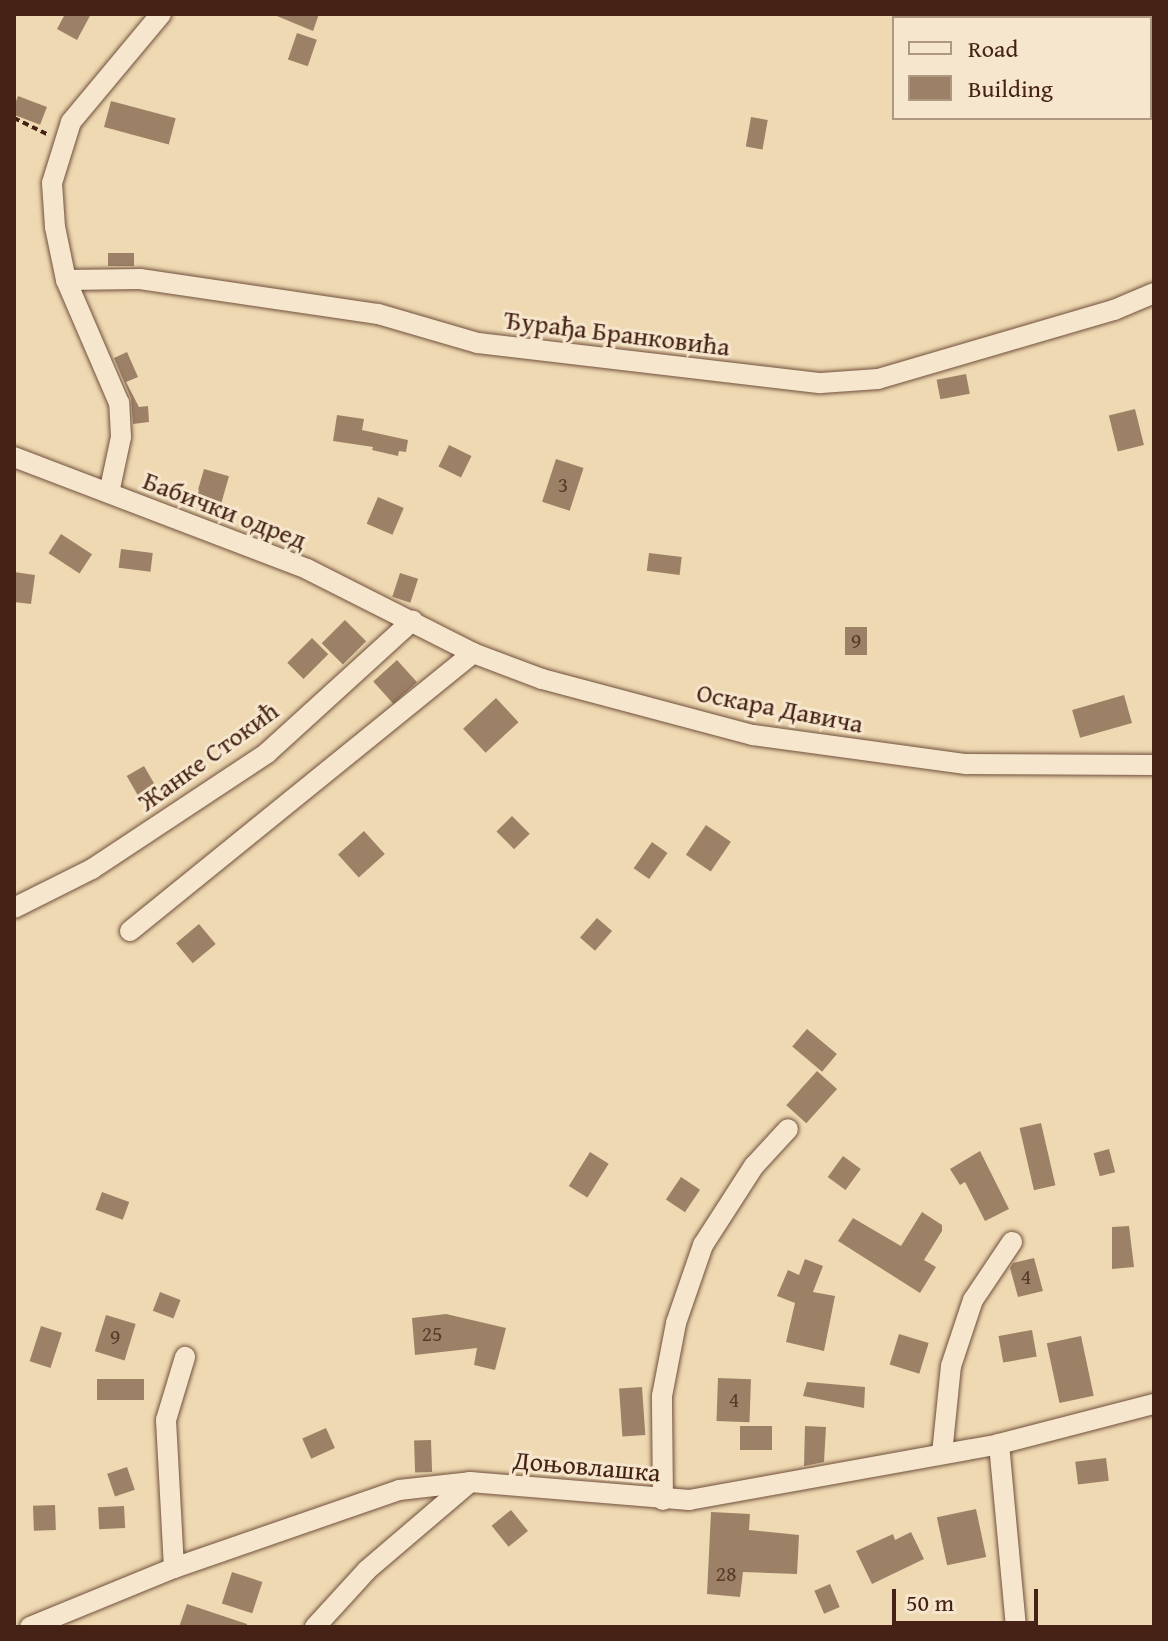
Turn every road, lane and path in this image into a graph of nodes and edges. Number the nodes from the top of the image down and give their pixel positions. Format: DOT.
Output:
graph roads {
  1 [pos="161,14"];
  2 [pos="14,118"];
  3 [pos="63,142"];
  4 [pos="66,280"];
  5 [pos="1154,293"];
  6 [pos="14,457"];
  7 [pos="109,493"];
  8 [pos="413,620"];
  9 [pos="473,653"];
  10 [pos="1154,765"];
  11 [pos="14,908"];
  12 [pos="130,931"];
  13 [pos="788,1129"];
  14 [pos="1012,1242"];
  15 [pos="185,1357"];
  16 [pos="1154,1404"];
  17 [pos="999,1444"];
  18 [pos="942,1454"];
  19 [pos="470,1482"];
  20 [pos="663,1500"];
  21 [pos="174,1568"];
  22 [pos="30,1627"];
  23 [pos="315,1627"];
  24 [pos="1016,1627"];
  1 -- 3 [label="street"];
  2 -- 3 [label="path"];
  3 -- 4 [label="street"];
  4 -- 5 [label="street, Ђурађа Бранковића"];
  4 -- 7 [label="street"];
  6 -- 7 [label="street, Бабички одред"];
  7 -- 8 [label="street, Бабички одред"];
  8 -- 9 [label="street, Оскара Давича"];
  8 -- 11 [label="street, Жанке Стокић"];
  9 -- 10 [label="street, Оскара Давича"];
  9 -- 12 [label="street"];
  13 -- 20 [label="street"];
  14 -- 18 [label="street"];
  15 -- 21 [label="street"];
  16 -- 17 [label="street, Доњовлашка"];
  17 -- 18 [label="street, Доњовлашка"];
  17 -- 24 [label="street"];
  18 -- 20 [label="street, Доњовлашка"];
  19 -- 20 [label="street, Доњовлашка"];
  19 -- 21 [label="street, Доњовлашка"];
  19 -- 23 [label="street"];
  21 -- 22 [label="street, Доњовлашка"];
}
